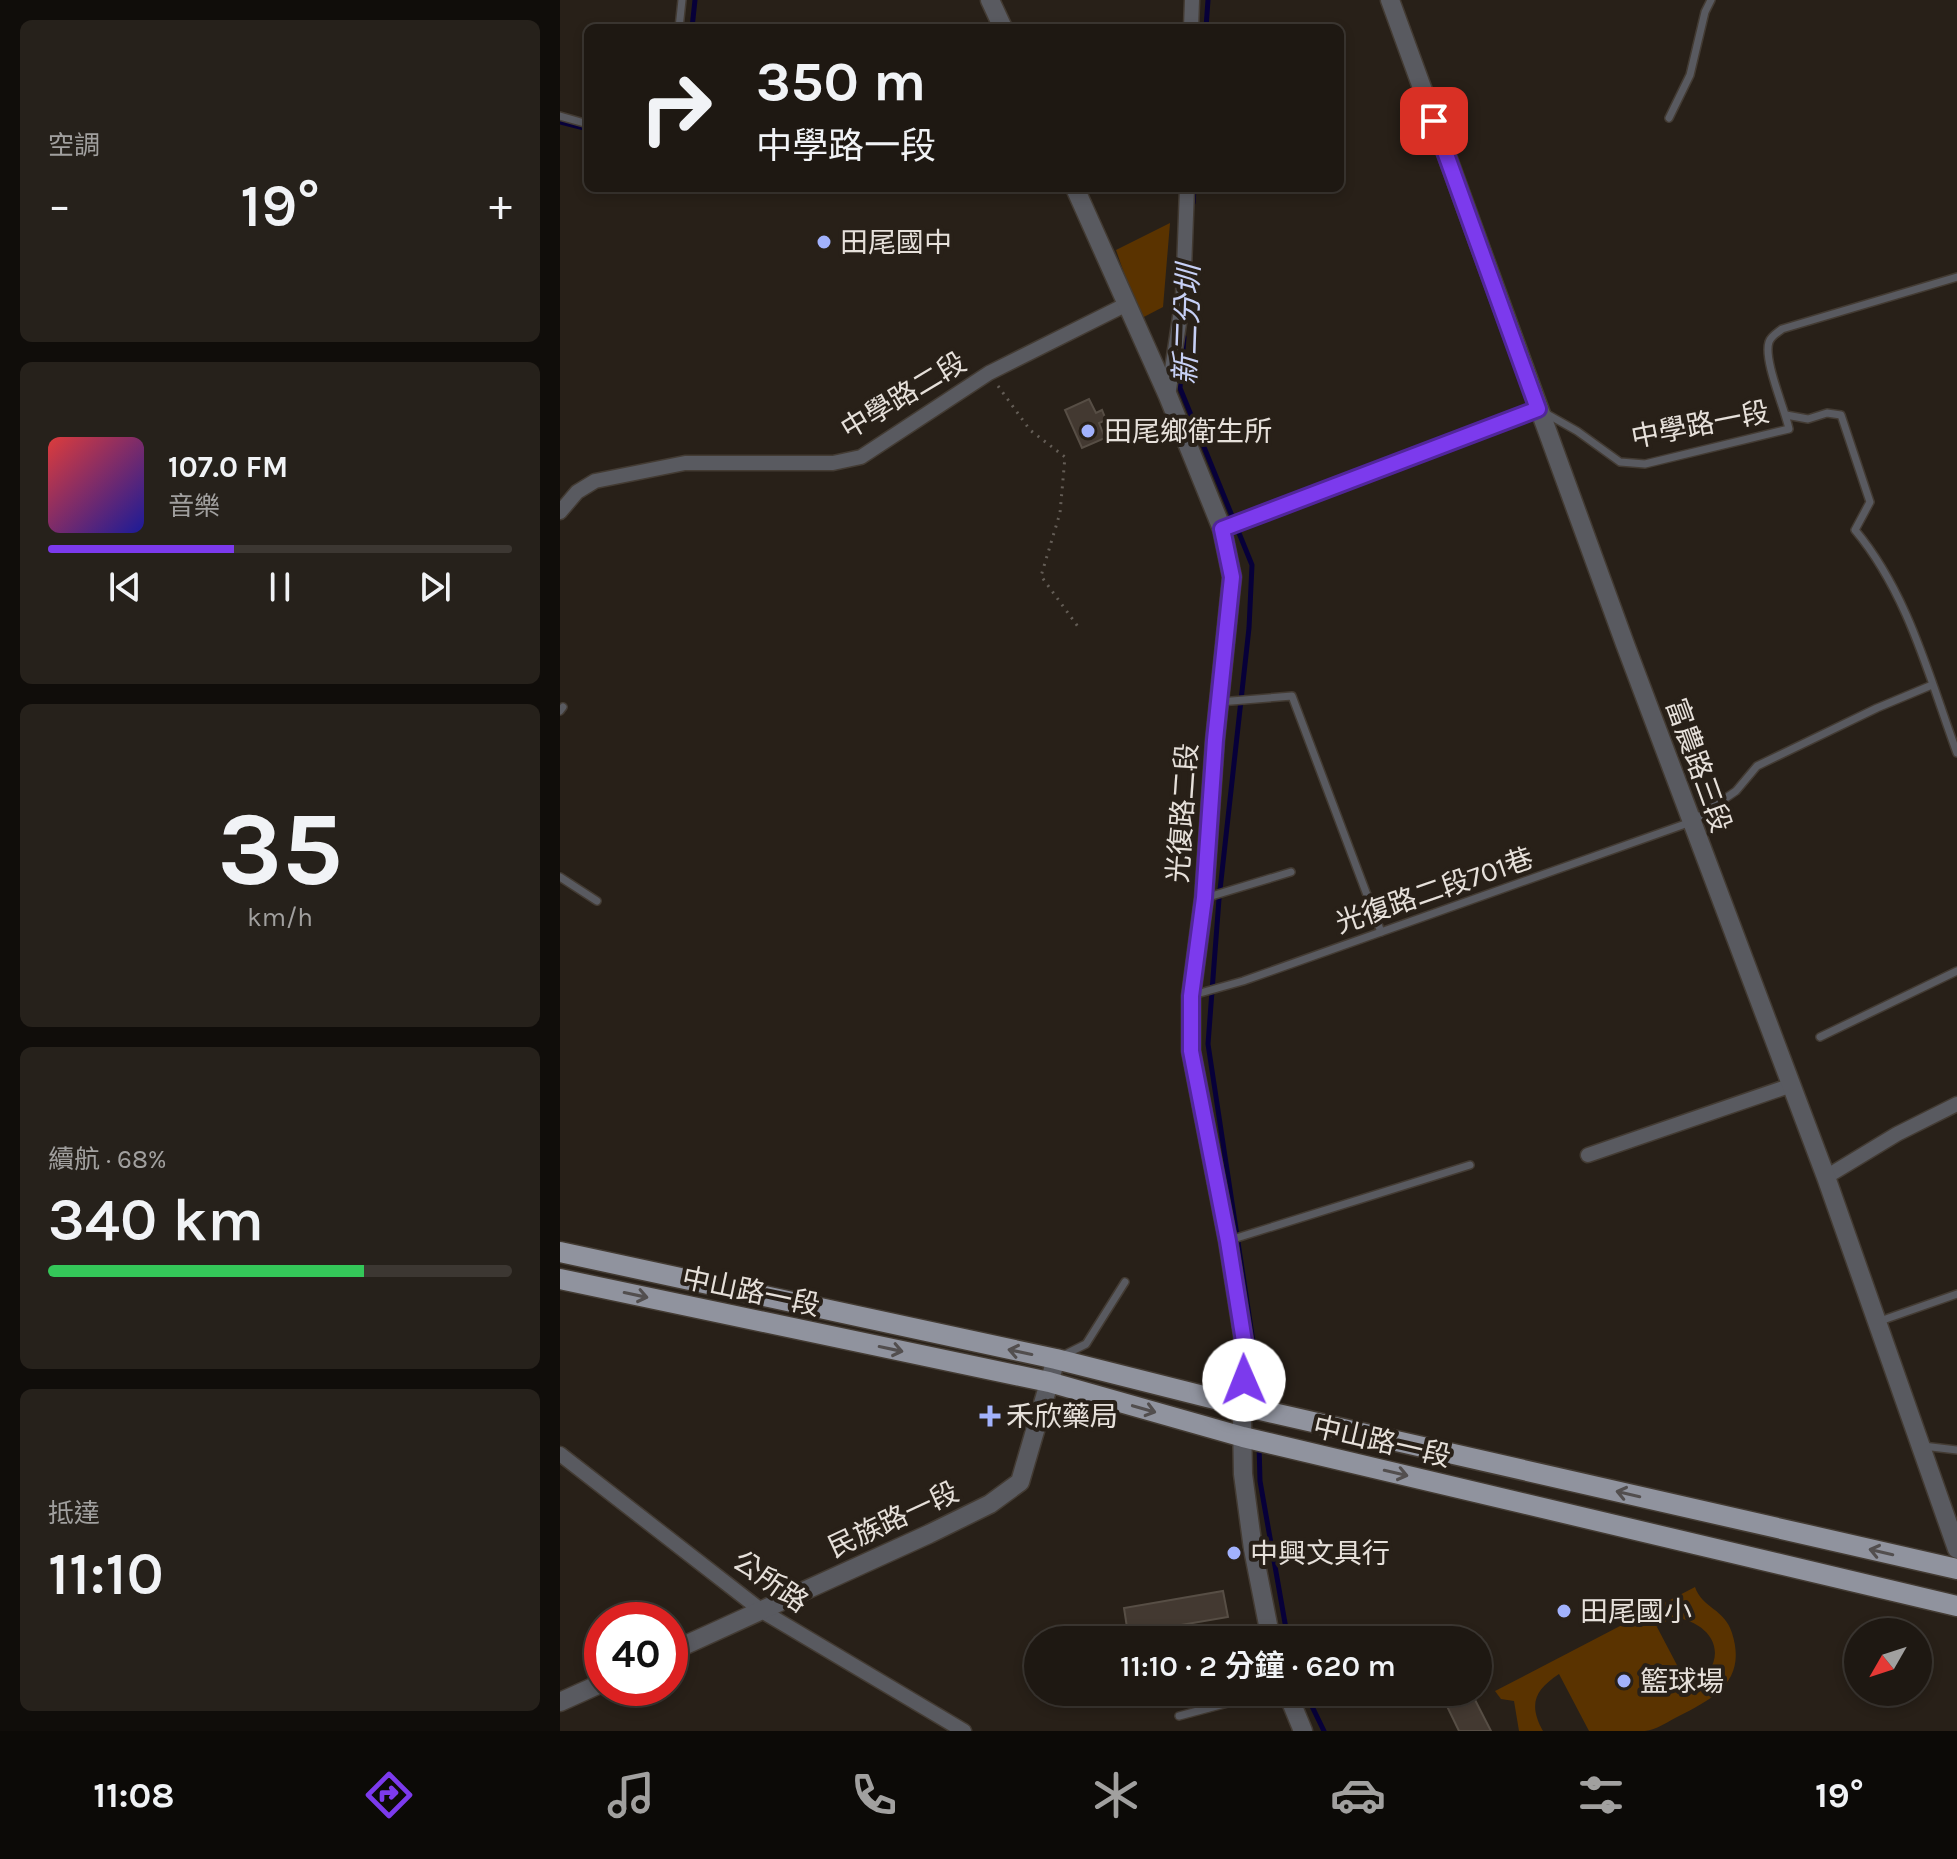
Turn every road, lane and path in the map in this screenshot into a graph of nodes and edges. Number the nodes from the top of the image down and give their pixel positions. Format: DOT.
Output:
graph roads {
  1 [pos="682,0"];
  2 [pos="990,0"];
  3 [pos="1192,0"];
  4 [pos="1390,0"];
  5 [pos="1711,0"];
  6 [pos="679,24"];
  7 [pos="1001,24"];
  8 [pos="1191,24"];
  9 [pos="560,116"];
  10 [pos="1669,118"];
  11 [pos="584,123"];
  12 [pos="1077,192"];
  13 [pos="1187,192"];
  14 [pos="1957,277"];
  15 [pos="1127,304"];
  16 [pos="989,373"];
  17 [pos="1168,396"];
  18 [pos="1538,409"];
  19 [pos="1786,415"];
  20 [pos="560,512"];
  21 [pos="1222,529"];
  22 [pos="1079,628"];
  23 [pos="1932,685"];
  24 [pos="1219,702"];
  25 [pos="1957,753"];
  26 [pos="1691,822"];
  27 [pos="1291,872"];
  28 [pos="560,877"];
  29 [pos="1204,898"];
  30 [pos="597,901"];
  31 [pos="1381,932"];
  32 [pos="1957,971"];
  33 [pos="1191,996"];
  34 [pos="1820,1037"];
  35 [pos="1789,1086"];
  36 [pos="1957,1104"];
  37 [pos="1588,1155"];
  38 [pos="1470,1165"];
  39 [pos="1826,1177"];
  40 [pos="1228,1241"];
  41 [pos="560,1252"];
  42 [pos="560,1279"];
  43 [pos="1125,1282"];
  44 [pos="1957,1294"];
  45 [pos="1877,1322"];
  46 [pos="1056,1359"];
  47 [pos="1049,1382"];
  48 [pos="1242,1421"];
  49 [pos="1922,1446"];
  50 [pos="1957,1450"];
  51 [pos="560,1454"];
  52 [pos="1957,1549"];
  53 [pos="1957,1569"];
  54 [pos="1957,1606"];
  55 [pos="762,1611"];
  56 [pos="1268,1626"];
  57 [pos="688,1644"];
  58 [pos="584,1691"];
  59 [pos="560,1702"];
  60 [pos="1216,1706"];
  61 [pos="1293,1706"];
  62 [pos="1208,1708"];
  63 [pos="1179,1716"];
  64 [pos="964,1731"];
  65 [pos="1303,1731"];
  1 -- 6 [label="lane"];
  2 -- 7 [label="street"];
  3 -- 8 [label="street"];
  4 -- 18 [label="street, 富農路三段"];
  5 -- 10 [label="lane"];
  9 -- 11 [label="lane"];
  12 -- 15 [label="street, 光復路二段"];
  13 -- 17 [label="street"];
  14 -- 19 [label="lane, 中學路一段"];
  15 -- 16 [label="street, 中學路二段"];
  15 -- 17 [label="street, 光復路二段"];
  16 -- 20 [label="street, 中學路二段"];
  16 -- 22 [label="path"];
  17 -- 21 [label="street, 光復路二段"];
  18 -- 19 [label="lane, 中學路一段"];
  18 -- 21 [label="lane"];
  18 -- 26 [label="street, 富農路三段"];
  19 -- 23 [label="lane"];
  21 -- 24 [label="street, 光復路二段"];
  23 -- 25 [label="lane"];
  23 -- 26 [label="lane, 光復路二段701巷"];
  24 -- 29 [label="street, 光復路二段"];
  24 -- 31 [label="lane"];
  26 -- 31 [label="lane, 光復路二段701巷"];
  26 -- 35 [label="street, 富農路三段"];
  27 -- 29 [label="lane"];
  28 -- 30 [label="lane"];
  29 -- 33 [label="street, 光復路二段"];
  31 -- 33 [label="lane, 光復路二段701巷"];
  32 -- 34 [label="lane"];
  33 -- 40 [label="street, 光復路二段"];
  35 -- 37 [label="street"];
  35 -- 39 [label="street, 富農路三段"];
  36 -- 39 [label="street"];
  38 -- 40 [label="lane"];
  39 -- 45 [label="street, 富農路三段"];
  40 -- 48 [label="street, 光復路二段"];
  46 -- 41 [label="main road, 中山路一段, one-way"];
  42 -- 47 [label="main road, 中山路一段, one-way"];
  43 -- 46 [label="lane"];
  44 -- 45 [label="lane"];
  45 -- 49 [label="street, 富農路三段"];
  46 -- 47 [label="street, 民族路一段"];
  46 -- 48 [label="main road, 中山路一段"];
  47 -- 48 [label="main road, 中山路一段, one-way"];
  47 -- 55 [label="street, 民族路一段"];
  53 -- 48 [label="main road, 中山路一段, one-way"];
  48 -- 54 [label="main road, 中山路一段, one-way"];
  48 -- 56 [label="street, 光復路二段"];
  49 -- 50 [label="lane"];
  49 -- 52 [label="street, 富農路三段"];
  51 -- 55 [label="street, 公所路"];
  55 -- 57 [label="street, 民族路一段"];
  55 -- 64 [label="street, 公所路"];
  58 -- 59 [label="street"];
  60 -- 62 [label="lane"];
  61 -- 65 [label="street"];
  62 -- 63 [label="lane"];
}
